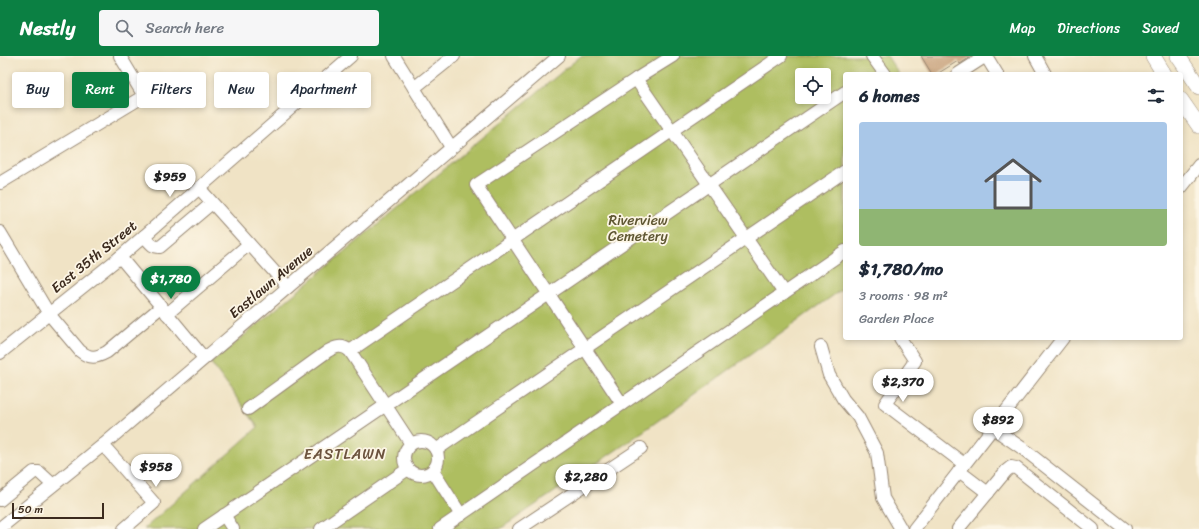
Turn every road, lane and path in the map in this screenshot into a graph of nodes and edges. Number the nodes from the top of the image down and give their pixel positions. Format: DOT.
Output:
graph roads {
  1 [pos="120,56"];
  2 [pos="351,56"];
  3 [pos="394,56"];
  4 [pos="454,56"];
  5 [pos="559,56"];
  6 [pos="673,56"];
  7 [pos="781,56"];
  8 [pos="872,56"];
  9 [pos="986,56"];
  10 [pos="1035,56"];
  11 [pos="1152,56"];
  12 [pos="1178,56"];
  13 [pos="879,72"];
  14 [pos="961,72"];
  15 [pos="996,72"];
  16 [pos="1044,72"];
  17 [pos="1163,72"];
  18 [pos="636,78"];
  19 [pos="1198,85"];
  20 [pos="414,88"];
  21 [pos="843,93"];
  22 [pos="1183,103"];
  23 [pos="1199,126"];
  24 [pos="672,130"];
  25 [pos="451,147"];
  26 [pos="1199,165"];
  27 [pos="843,172"];
  28 [pos="0,183"];
  29 [pos="709,184"];
  30 [pos="1183,185"];
  31 [pos="199,188"];
  32 [pos="212,203"];
  33 [pos="0,232"];
  34 [pos="144,236"];
  35 [pos="746,238"];
  36 [pos="512,240"];
  37 [pos="249,244"];
  38 [pos="843,252"];
  39 [pos="120,257"];
  40 [pos="288,287"];
  41 [pos="784,293"];
  42 [pos="549,294"];
  43 [pos="164,310"];
  44 [pos="49,314"];
  45 [pos="901,340"];
  46 [pos="1061,340"];
  47 [pos="821,347"];
  48 [pos="585,349"];
  49 [pos="350,351"];
  50 [pos="0,353"];
  51 [pos="204,358"];
  52 [pos="622,404"];
  53 [pos="386,405"];
  54 [pos="248,409"];
  55 [pos="993,428"];
  56 [pos="411,444"];
  57 [pos="102,445"];
  58 [pos="641,448"];
  59 [pos="436,450"];
  60 [pos="962,467"];
  61 [pos="408,469"];
  62 [pos="433,471"];
  63 [pos="53,485"];
  64 [pos="988,493"];
  65 [pos="0,500"];
  66 [pos="224,515"];
  67 [pos="461,515"];
  68 [pos="6,526"];
  69 [pos="124,529"];
  70 [pos="204,529"];
  71 [pos="233,529"];
  72 [pos="321,529"];
  73 [pos="440,529"];
  74 [pos="519,529"];
  75 [pos="901,529"];
  76 [pos="914,529"];
  77 [pos="958,529"];
  78 [pos="1093,529"];
  79 [pos="1125,529"];
  1 -- 28 [label="street"];
  2 -- 31 [label="street, East 35th Street"];
  3 -- 20 [label="street"];
  4 -- 20 [label="street"];
  5 -- 25 [label="street, Eastlawn Avenue"];
  6 -- 18 [label="street"];
  7 -- 24 [label="street"];
  8 -- 13 [label="street"];
  9 -- 14 [label="street"];
  9 -- 15 [label="street"];
  10 -- 16 [label="street"];
  11 -- 17 [label="main road"];
  12 -- 19 [label="main road"];
  18 -- 24 [label="street"];
  18 -- 36 [label="street"];
  20 -- 25 [label="street"];
  21 -- 29 [label="street"];
  22 -- 23 [label="main road"];
  24 -- 29 [label="street"];
  24 -- 36 [label="street"];
  25 -- 40 [label="street, Eastlawn Avenue"];
  26 -- 30 [label="street"];
  27 -- 35 [label="street"];
  29 -- 35 [label="street"];
  29 -- 42 [label="street"];
  31 -- 32 [label="street"];
  31 -- 34 [label="street, East 35th Street"];
  32 -- 34 [label="street"];
  32 -- 37 [label="street"];
  33 -- 44 [label="street"];
  34 -- 39 [label="street, East 35th Street"];
  35 -- 41 [label="street"];
  35 -- 48 [label="street"];
  36 -- 42 [label="street"];
  36 -- 49 [label="street"];
  37 -- 40 [label="street"];
  37 -- 43 [label="street"];
  38 -- 41 [label="street"];
  39 -- 43 [label="street"];
  39 -- 44 [label="street, East 35th Street"];
  40 -- 51 [label="street, Eastlawn Avenue"];
  41 -- 52 [label="street"];
  42 -- 48 [label="street"];
  42 -- 53 [label="street"];
  43 -- 44 [label="street"];
  43 -- 51 [label="street"];
  44 -- 50 [label="street, East 35th Street"];
  45 -- 60 [label="street"];
  46 -- 55 [label="street"];
  47 -- 75 [label="street"];
  48 -- 52 [label="street"];
  48 -- 59 [label="street"];
  49 -- 53 [label="street"];
  49 -- 54 [label="street"];
  51 -- 57 [label="street, Eastlawn Avenue"];
  52 -- 67 [label="street"];
  53 -- 56 [label="street"];
  53 -- 66 [label="street"];
  55 -- 60 [label="street"];
  55 -- 79 [label="street"];
  56 -- 59 [label="street"];
  56 -- 61 [label="street"];
  57 -- 63 [label="street, Eastlawn Avenue"];
  57 -- 69 [label="street"];
  58 -- 74 [label="street"];
  59 -- 62 [label="street"];
  60 -- 64 [label="street"];
  60 -- 76 [label="street"];
  61 -- 62 [label="street"];
  61 -- 72 [label="street"];
  62 -- 67 [label="street"];
  63 -- 65 [label="street"];
  63 -- 68 [label="street, Eastlawn Avenue"];
  64 -- 77 [label="street"];
  64 -- 78 [label="street"];
  66 -- 70 [label="street"];
  66 -- 71 [label="street"];
  67 -- 73 [label="street"];
}
